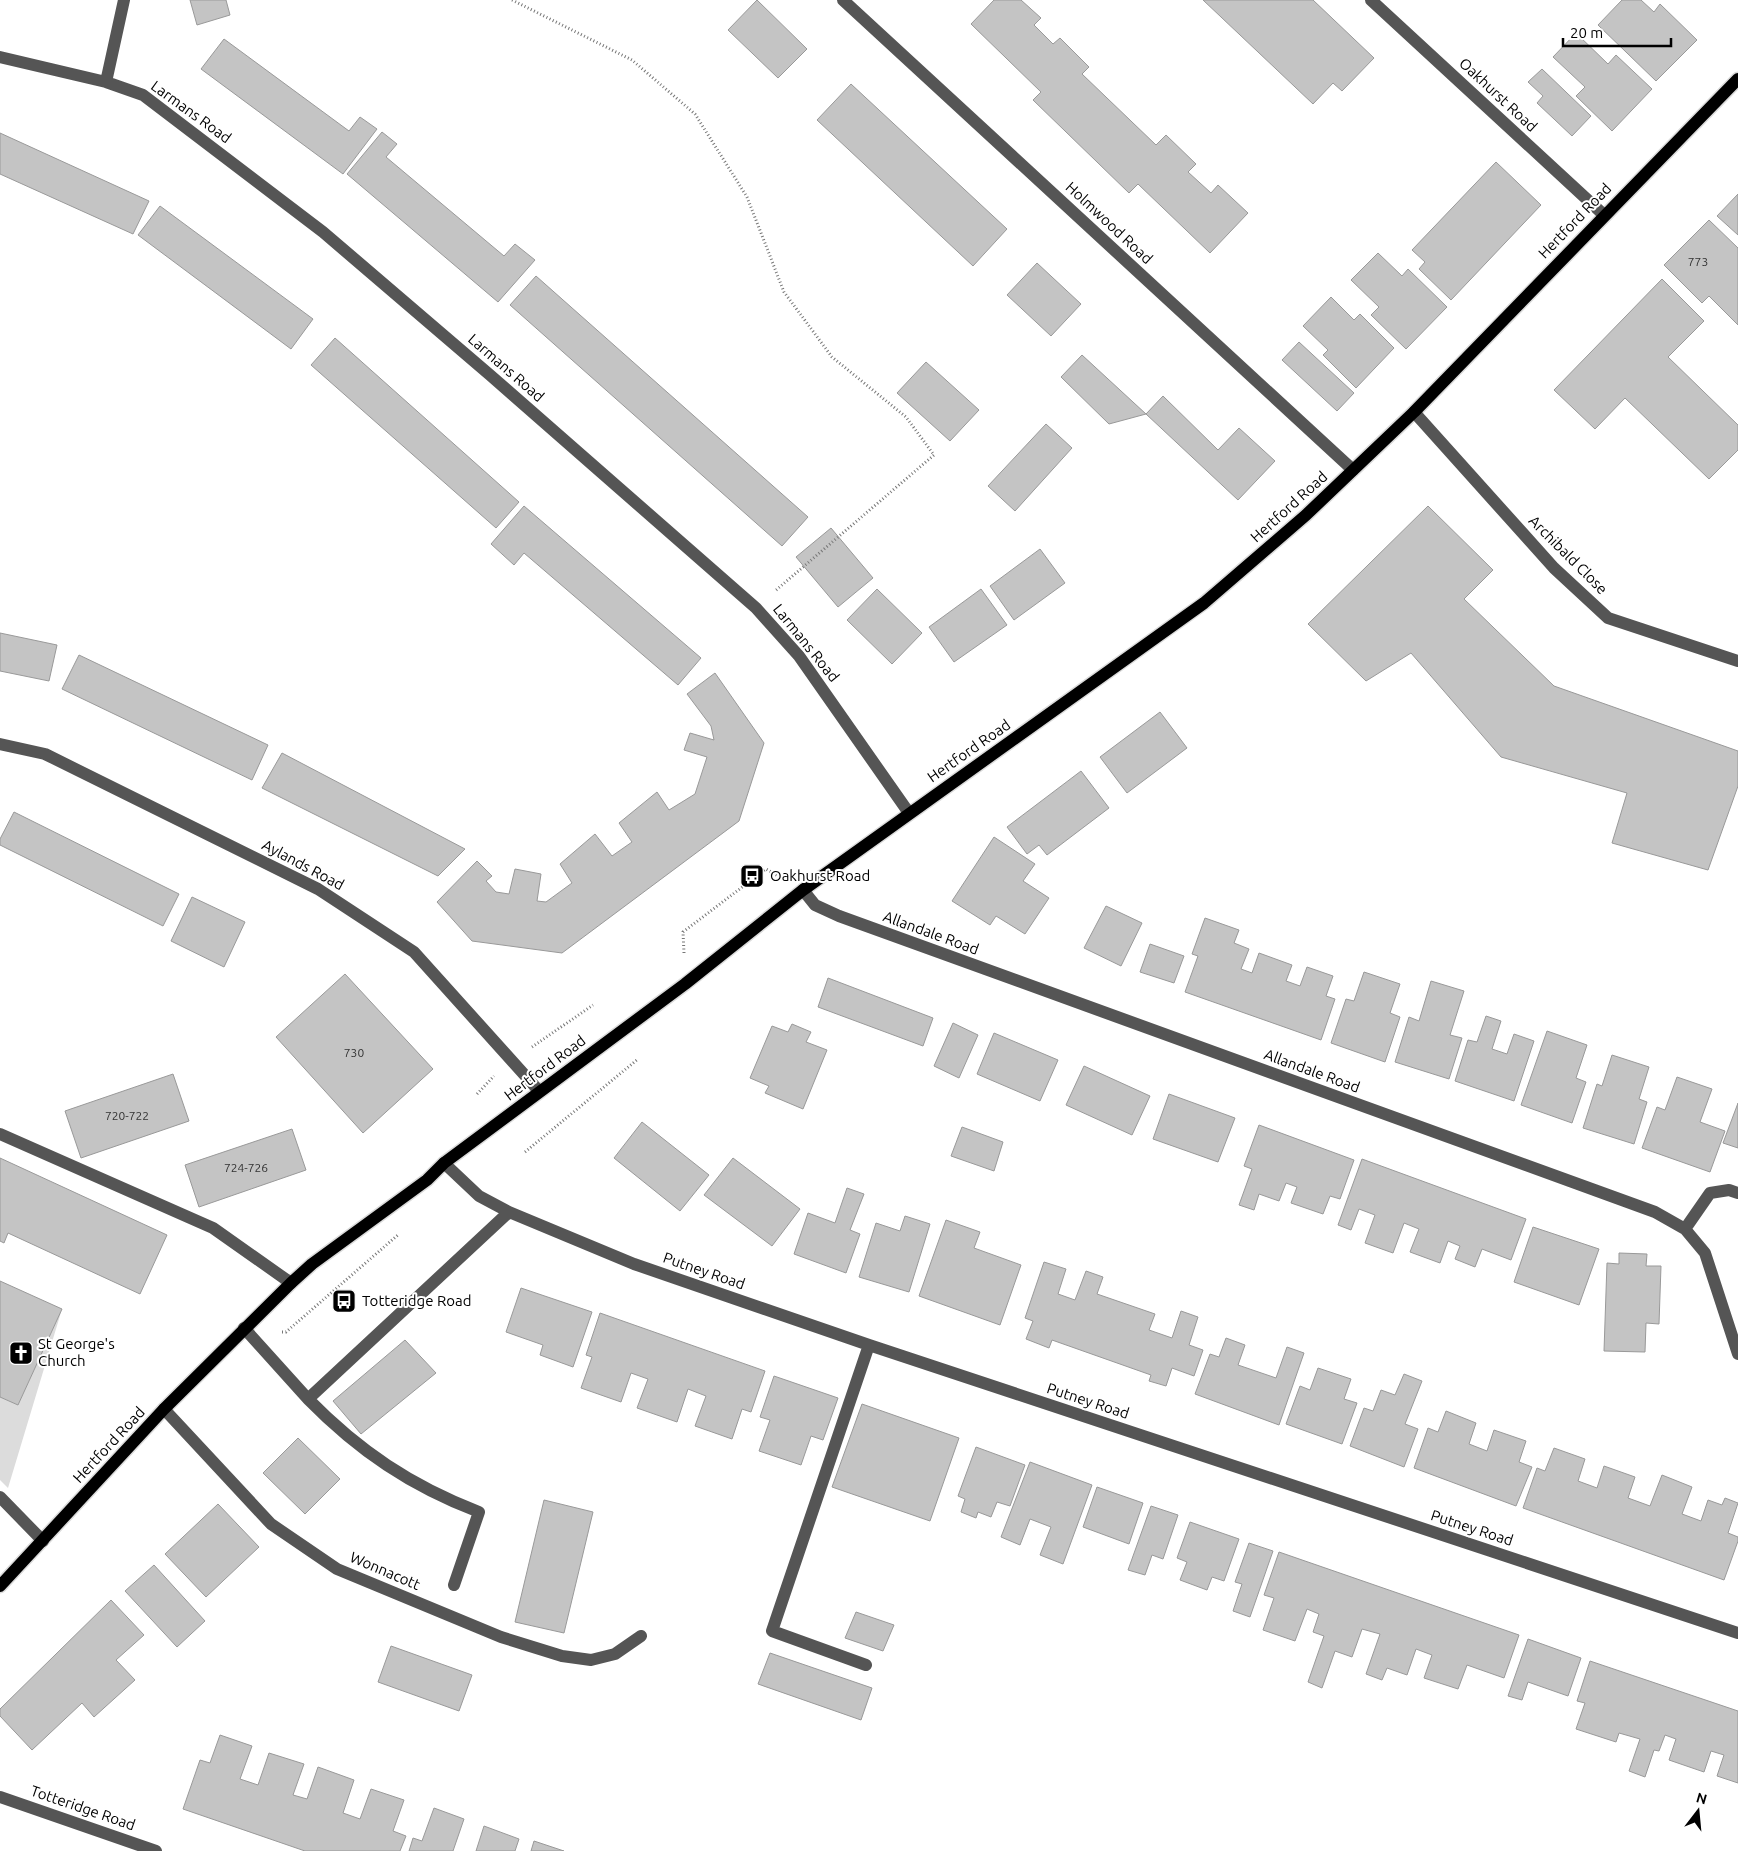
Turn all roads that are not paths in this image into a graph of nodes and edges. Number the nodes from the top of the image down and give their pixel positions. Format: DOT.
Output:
graph roads {
  1 [pos="124,0"];
  2 [pos="843,0"];
  3 [pos="1371,0"];
  4 [pos="0,57"];
  5 [pos="1738,79"];
  6 [pos="106,82"];
  7 [pos="1604,215"];
  8 [pos="1414,412"];
  9 [pos="1353,470"];
  10 [pos="1738,661"];
  11 [pos="0,744"];
  12 [pos="909,813"];
  13 [pos="803,890"];
  14 [pos="539,1091"];
  15 [pos="0,1134"];
  16 [pos="444,1163"];
  17 [pos="1738,1193"];
  18 [pos="509,1212"];
  19 [pos="1685,1229"];
  20 [pos="291,1284"];
  21 [pos="244,1328"];
  22 [pos="869,1346"];
  23 [pos="1738,1354"];
  24 [pos="308,1399"];
  25 [pos="164,1409"];
  26 [pos="0,1498"];
  27 [pos="43,1540"];
  28 [pos="454,1585"];
  29 [pos="0,1586"];
  30 [pos="1738,1633"];
  31 [pos="641,1636"];
  32 [pos="866,1665"];
  33 [pos="0,1797"];
  34 [pos="156,1851"];
  1 -- 6 [label="street"];
  2 -- 9 [label="street, Holmwood Road"];
  3 -- 7 [label="street, Oakhurst Road"];
  4 -- 6 [label="street, Larmans Road"];
  5 -- 7 [label="main road, Hertford Road"];
  6 -- 12 [label="street, Larmans Road"];
  7 -- 8 [label="main road, Hertford Road"];
  8 -- 9 [label="main road, Hertford Road"];
  8 -- 10 [label="street, Archibald Close"];
  9 -- 12 [label="main road, Hertford Road"];
  11 -- 14 [label="street, Aylands Road"];
  12 -- 13 [label="main road, Hertford Road"];
  13 -- 14 [label="main road, Hertford Road"];
  13 -- 19 [label="street, Allandale Road"];
  14 -- 16 [label="main road, Hertford Road"];
  15 -- 20 [label="street"];
  16 -- 18 [label="street, Putney Road"];
  16 -- 20 [label="main road, Hertford Road"];
  17 -- 19 [label="street"];
  18 -- 22 [label="street, Putney Road"];
  18 -- 24 [label="street"];
  19 -- 23 [label="street, Allandale Road"];
  20 -- 21 [label="main road, Hertford Road"];
  21 -- 24 [label="street"];
  21 -- 25 [label="main road, Hertford Road"];
  22 -- 30 [label="street, Putney Road"];
  22 -- 32 [label="street"];
  24 -- 28 [label="street"];
  25 -- 27 [label="main road, Hertford Road"];
  25 -- 31 [label="street, Wonnacott"];
  26 -- 27 [label="street"];
  27 -- 29 [label="main road, Hertford Road"];
  33 -- 34 [label="street, Totteridge Road"];
}
